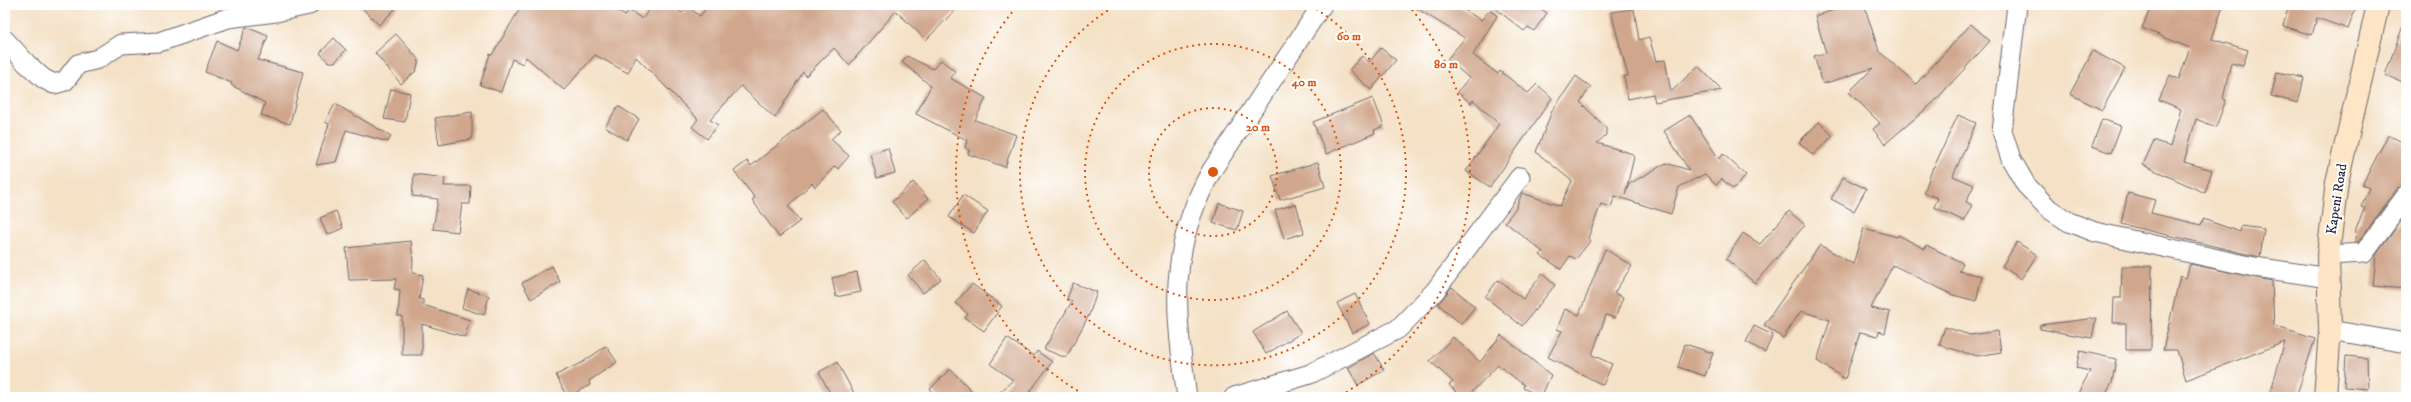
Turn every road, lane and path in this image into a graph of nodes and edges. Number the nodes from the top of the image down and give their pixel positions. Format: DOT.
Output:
graph roads {
  1 [pos="309,5"];
  2 [pos="1322,5"];
  3 [pos="2017,5"];
  4 [pos="2378,5"];
  5 [pos="5,40"];
  6 [pos="1520,177"];
  7 [pos="2406,196"];
  8 [pos="2328,255"];
  9 [pos="2330,278"];
  10 [pos="2330,330"];
  11 [pos="2406,343"];
  12 [pos="1187,397"];
  13 [pos="1234,397"];
  14 [pos="2325,397"];
  1 -- 5 [label="street"];
  2 -- 12 [label="street"];
  3 -- 9 [label="street"];
  4 -- 8 [label="main road, Kapeni Road"];
  6 -- 13 [label="street"];
  7 -- 8 [label="street"];
  8 -- 9 [label="main road, Kapeni Road"];
  9 -- 10 [label="main road, Kapeni Road"];
  10 -- 11 [label="street"];
  10 -- 14 [label="main road, Kapeni Road"];
}
